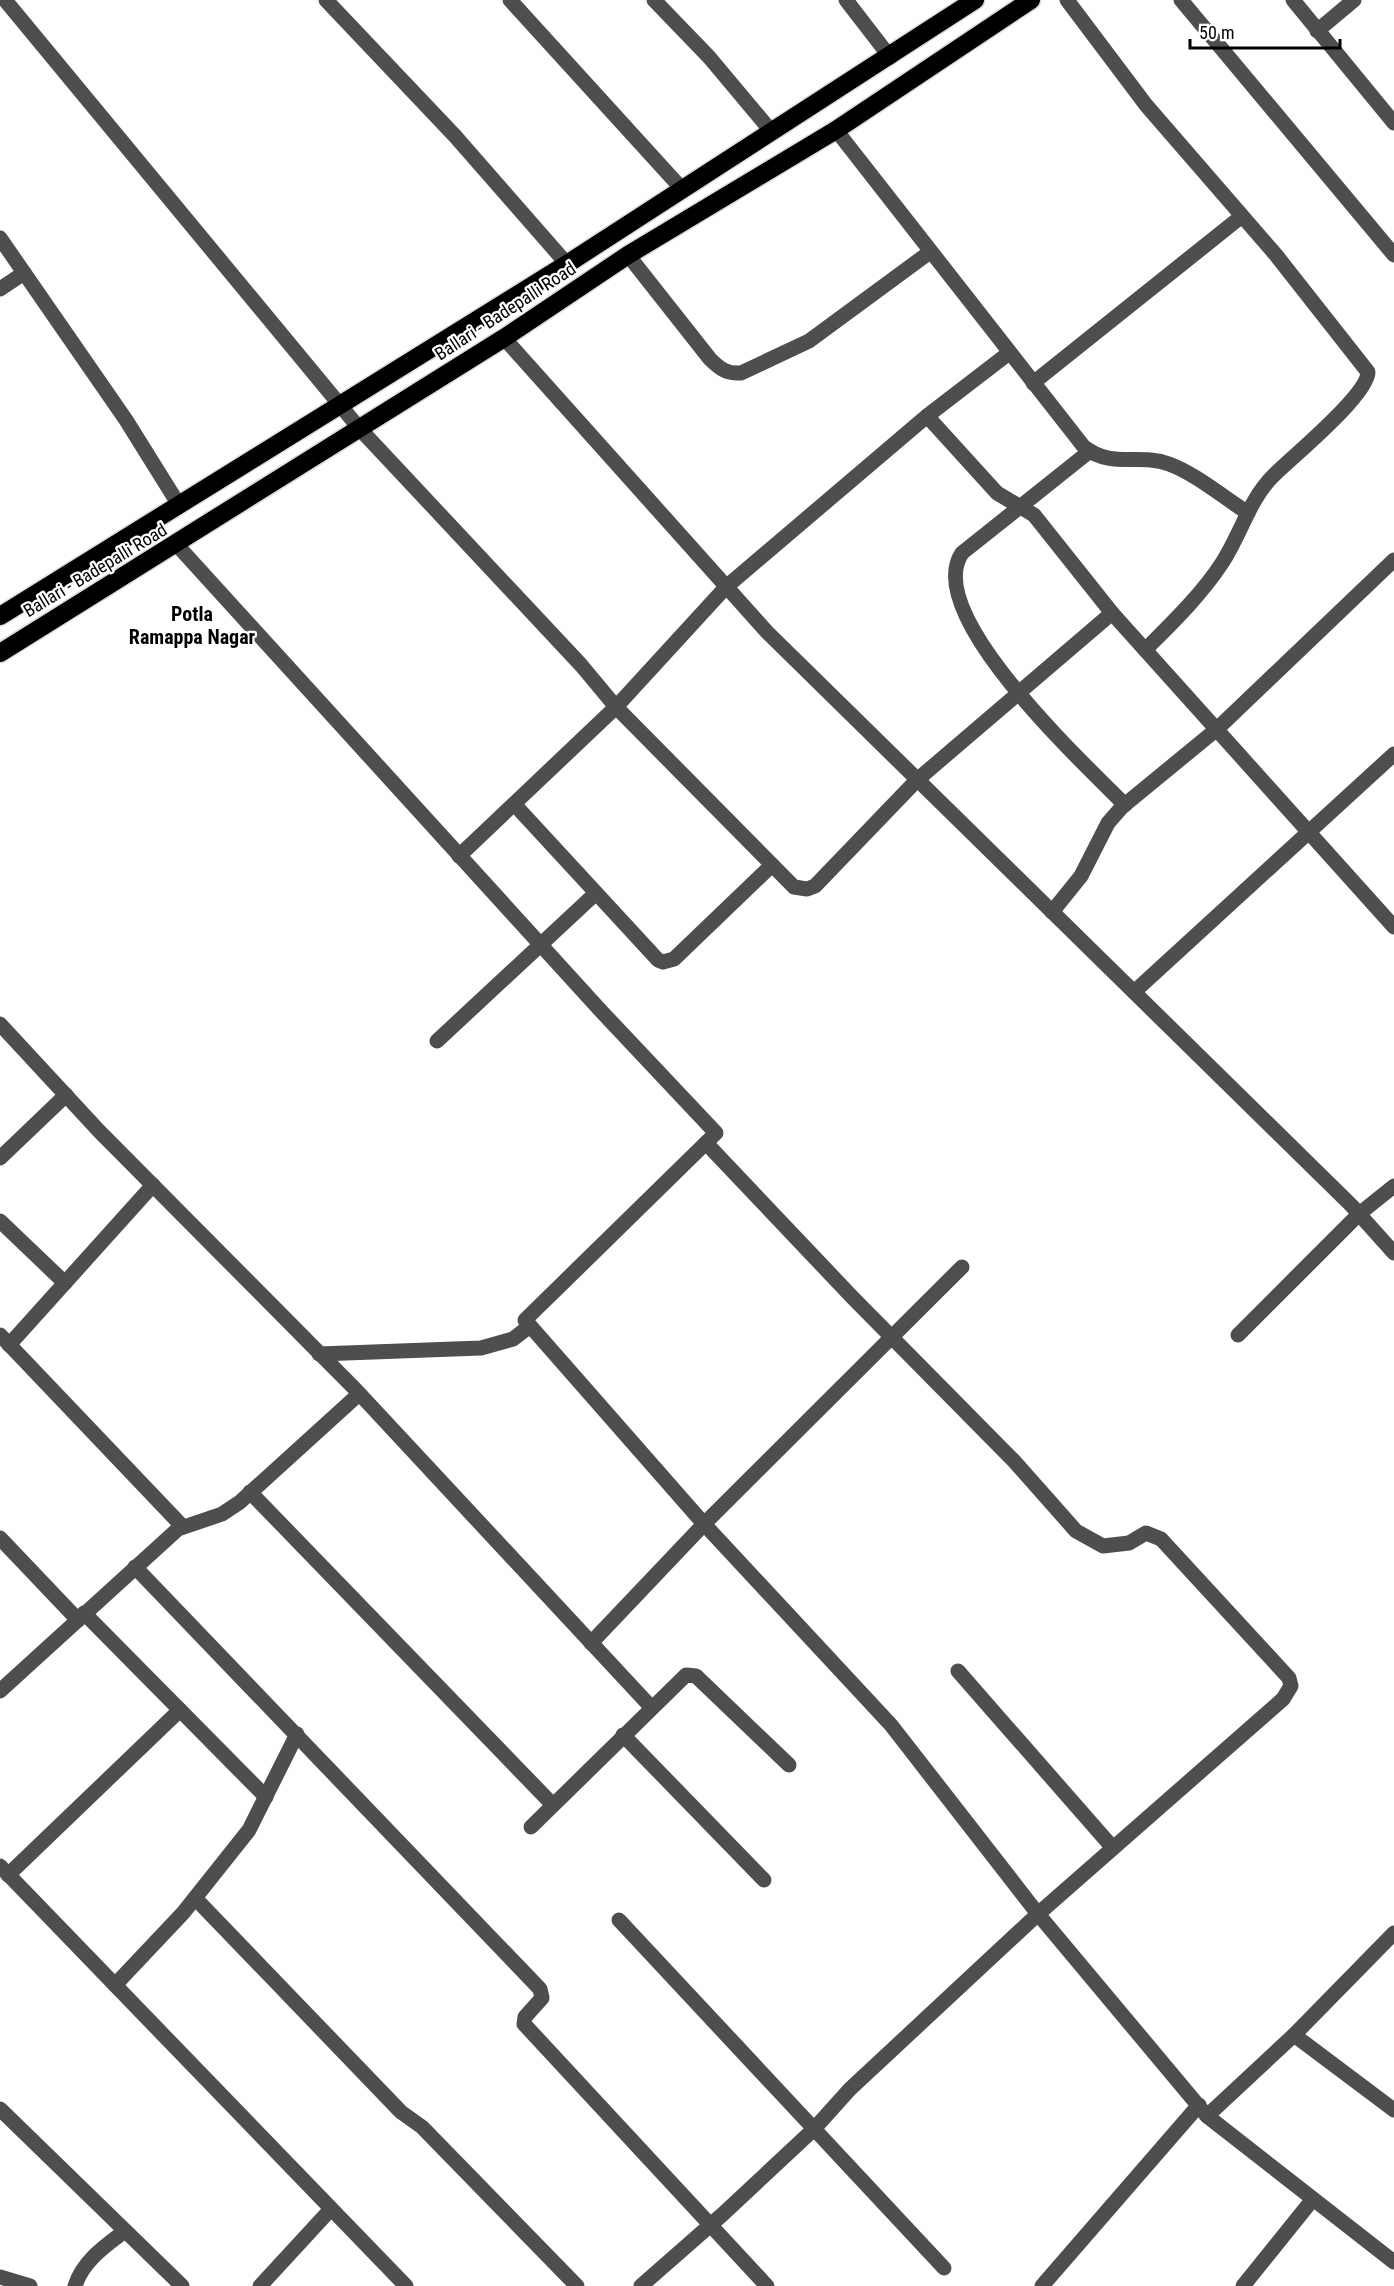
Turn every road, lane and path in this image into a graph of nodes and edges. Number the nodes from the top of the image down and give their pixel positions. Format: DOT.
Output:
graph roads {
  1 [pos="5,0"];
  2 [pos="326,0"];
  3 [pos="510,0"];
  4 [pos="654,0"];
  5 [pos="846,0"];
  6 [pos="975,0"];
  7 [pos="1030,0"];
  8 [pos="1067,0"];
  9 [pos="1181,0"];
  10 [pos="1293,0"];
  11 [pos="1354,0"];
  12 [pos="1317,31"];
  13 [pos="890,57"];
  14 [pos="1394,123"];
  15 [pos="836,130"];
  16 [pos="771,131"];
  17 [pos="682,189"];
  18 [pos="1242,216"];
  19 [pos="0,238"];
  20 [pos="930,252"];
  21 [pos="628,255"];
  22 [pos="1394,255"];
  23 [pos="567,264"];
  24 [pos="24,273"];
  25 [pos="0,289"];
  26 [pos="504,338"];
  27 [pos="1009,352"];
  28 [pos="1033,383"];
  29 [pos="339,404"];
  30 [pos="927,416"];
  31 [pos="359,428"];
  32 [pos="1090,452"];
  33 [pos="179,505"];
  34 [pos="1021,505"];
  35 [pos="1248,513"];
  36 [pos="177,545"];
  37 [pos="1394,561"];
  38 [pos="726,587"];
  39 [pos="1112,613"];
  40 [pos="0,616"];
  41 [pos="1146,649"];
  42 [pos="0,652"];
  43 [pos="1018,693"];
  44 [pos="616,707"];
  45 [pos="1216,729"];
  46 [pos="1394,754"];
  47 [pos="917,780"];
  48 [pos="515,805"];
  49 [pos="1125,805"];
  50 [pos="1307,832"];
  51 [pos="459,856"];
  52 [pos="772,866"];
  53 [pos="596,893"];
  54 [pos="1052,912"];
  55 [pos="1394,927"];
  56 [pos="540,944"];
  57 [pos="1134,992"];
  58 [pos="0,1024"];
  59 [pos="437,1041"];
  60 [pos="66,1095"];
  61 [pos="706,1143"];
  62 [pos="0,1158"];
  63 [pos="153,1185"];
  64 [pos="1393,1187"];
  65 [pos="1359,1214"];
  66 [pos="0,1221"];
  67 [pos="1394,1253"];
  68 [pos="962,1267"];
  69 [pos="65,1283"];
  70 [pos="530,1326"];
  71 [pos="1238,1335"];
  72 [pos="892,1337"];
  73 [pos="5,1340"];
  74 [pos="319,1354"];
  75 [pos="359,1394"];
  76 [pos="250,1492"];
  77 [pos="704,1524"];
  78 [pos="183,1527"];
  79 [pos="0,1538"];
  80 [pos="135,1567"];
  81 [pos="81,1616"];
  82 [pos="591,1643"];
  83 [pos="958,1671"];
  84 [pos="0,1691"];
  85 [pos="651,1707"];
  86 [pos="180,1710"];
  87 [pos="297,1734"];
  88 [pos="623,1735"];
  89 [pos="789,1765"];
  90 [pos="266,1797"];
  91 [pos="553,1805"];
  92 [pos="531,1827"];
  93 [pos="1113,1848"];
  94 [pos="4,1871"];
  95 [pos="764,1880"];
  96 [pos="195,1899"];
  97 [pos="1038,1914"];
  98 [pos="619,1920"];
  99 [pos="1394,1934"];
  100 [pos="115,1986"];
  101 [pos="1294,2035"];
  102 [pos="0,2109"];
  103 [pos="1203,2110"];
  104 [pos="1394,2110"];
  105 [pos="813,2129"];
  106 [pos="1313,2199"];
  107 [pos="331,2209"];
  108 [pos="711,2225"];
  109 [pos="125,2231"];
  110 [pos="1394,2262"];
  111 [pos="944,2268"];
  112 [pos="0,2277"];
  113 [pos="30,2286"];
  114 [pos="75,2286"];
  115 [pos="182,2286"];
  116 [pos="260,2286"];
  117 [pos="406,2286"];
  118 [pos="577,2286"];
  119 [pos="641,2286"];
  120 [pos="767,2286"];
  121 [pos="1041,2286"];
  122 [pos="1243,2286"];
  1 -- 29 [label="street"];
  2 -- 23 [label="street"];
  3 -- 17 [label="street"];
  4 -- 16 [label="street"];
  5 -- 13 [label="street"];
  6 -- 13 [label="highway, Ballari - Badepalli Road"];
  7 -- 15 [label="highway, Ballari - Badepalli Road"];
  8 -- 18 [label="street"];
  9 -- 22 [label="street"];
  10 -- 12 [label="street"];
  11 -- 12 [label="street"];
  12 -- 14 [label="street"];
  13 -- 16 [label="highway, Ballari - Badepalli Road"];
  15 -- 20 [label="street"];
  15 -- 21 [label="highway, Ballari - Badepalli Road"];
  16 -- 17 [label="highway, Ballari - Badepalli Road"];
  17 -- 23 [label="highway, Ballari - Badepalli Road"];
  18 -- 28 [label="street"];
  18 -- 35 [label="street"];
  19 -- 24 [label="street"];
  20 -- 21 [label="street"];
  20 -- 27 [label="street"];
  21 -- 26 [label="highway, Ballari - Badepalli Road"];
  23 -- 29 [label="highway, Ballari - Badepalli Road"];
  24 -- 25 [label="street"];
  24 -- 33 [label="street"];
  26 -- 31 [label="highway, Ballari - Badepalli Road"];
  26 -- 38 [label="street"];
  27 -- 28 [label="street"];
  27 -- 30 [label="street"];
  28 -- 32 [label="street"];
  29 -- 31 [label="street"];
  29 -- 33 [label="highway, Ballari - Badepalli Road"];
  30 -- 34 [label="street"];
  30 -- 38 [label="street"];
  31 -- 36 [label="highway, Ballari - Badepalli Road"];
  31 -- 44 [label="street"];
  32 -- 34 [label="street"];
  32 -- 35 [label="street"];
  33 -- 40 [label="highway, Ballari - Badepalli Road"];
  34 -- 39 [label="street"];
  34 -- 43 [label="street"];
  35 -- 41 [label="street"];
  36 -- 42 [label="highway, Ballari - Badepalli Road"];
  36 -- 51 [label="street"];
  37 -- 45 [label="street"];
  38 -- 44 [label="street"];
  38 -- 47 [label="street"];
  39 -- 41 [label="street"];
  39 -- 43 [label="street"];
  41 -- 45 [label="street"];
  43 -- 47 [label="street"];
  43 -- 49 [label="street"];
  44 -- 48 [label="street"];
  44 -- 52 [label="street"];
  45 -- 49 [label="street"];
  45 -- 50 [label="street"];
  46 -- 50 [label="street"];
  47 -- 52 [label="street"];
  47 -- 54 [label="street"];
  48 -- 51 [label="street"];
  48 -- 53 [label="street"];
  49 -- 54 [label="street"];
  50 -- 55 [label="street"];
  50 -- 57 [label="street"];
  51 -- 56 [label="street"];
  52 -- 53 [label="street"];
  53 -- 56 [label="street"];
  54 -- 57 [label="street"];
  56 -- 59 [label="street"];
  56 -- 61 [label="street"];
  57 -- 65 [label="street"];
  58 -- 60 [label="street"];
  60 -- 62 [label="street"];
  60 -- 63 [label="street"];
  61 -- 70 [label="street"];
  61 -- 72 [label="street"];
  63 -- 69 [label="street"];
  63 -- 74 [label="street"];
  64 -- 65 [label="street"];
  65 -- 67 [label="street"];
  65 -- 71 [label="street"];
  66 -- 69 [label="street"];
  68 -- 72 [label="street"];
  69 -- 73 [label="street"];
  70 -- 74 [label="street"];
  70 -- 77 [label="street"];
  72 -- 77 [label="street"];
  72 -- 93 [label="street"];
  73 -- 78 [label="street"];
  74 -- 75 [label="street"];
  75 -- 76 [label="street"];
  75 -- 82 [label="street"];
  76 -- 78 [label="street"];
  76 -- 91 [label="street"];
  77 -- 82 [label="street"];
  77 -- 97 [label="street"];
  78 -- 80 [label="street"];
  79 -- 81 [label="street"];
  80 -- 81 [label="street"];
  80 -- 87 [label="street"];
  81 -- 84 [label="street"];
  81 -- 86 [label="street"];
  82 -- 85 [label="street"];
  83 -- 93 [label="street"];
  85 -- 88 [label="street"];
  85 -- 89 [label="street"];
  86 -- 90 [label="street"];
  86 -- 94 [label="street"];
  87 -- 90 [label="street"];
  87 -- 108 [label="street"];
  88 -- 91 [label="street"];
  88 -- 95 [label="street"];
  90 -- 96 [label="street"];
  91 -- 92 [label="street"];
  93 -- 97 [label="street"];
  94 -- 100 [label="street"];
  96 -- 100 [label="street"];
  96 -- 118 [label="street"];
  97 -- 103 [label="street"];
  97 -- 105 [label="street"];
  98 -- 105 [label="street"];
  99 -- 101 [label="street"];
  100 -- 107 [label="street"];
  101 -- 103 [label="street"];
  101 -- 104 [label="street"];
  102 -- 109 [label="street"];
  103 -- 106 [label="street"];
  103 -- 121 [label="street"];
  105 -- 108 [label="street"];
  105 -- 111 [label="street"];
  106 -- 110 [label="street"];
  106 -- 122 [label="street"];
  107 -- 116 [label="street"];
  107 -- 117 [label="street"];
  108 -- 119 [label="street"];
  108 -- 120 [label="street"];
  109 -- 114 [label="street"];
  109 -- 115 [label="street"];
  112 -- 113 [label="street"];
}
